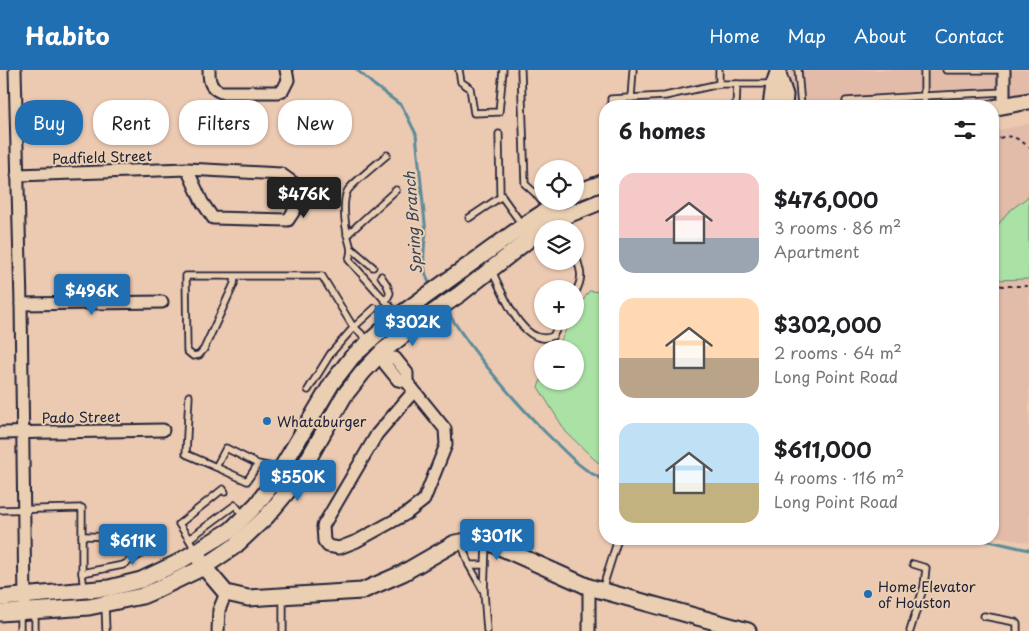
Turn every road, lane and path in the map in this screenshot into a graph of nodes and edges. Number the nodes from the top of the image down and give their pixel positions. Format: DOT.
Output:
graph roads {
  1 [pos="14,70"];
  2 [pos="209,70"];
  3 [pos="286,70"];
  4 [pos="459,70"];
  5 [pos="503,70"];
  6 [pos="521,70"];
  7 [pos="633,70"];
  8 [pos="719,70"];
  9 [pos="798,70"];
  10 [pos="924,70"];
  11 [pos="946,70"];
  12 [pos="1004,70"];
  13 [pos="719,84"];
  14 [pos="737,84"];
  15 [pos="774,89"];
  16 [pos="924,96"];
  17 [pos="631,98"];
  18 [pos="611,100"];
  19 [pos="736,100"];
  20 [pos="785,100"];
  21 [pos="800,100"];
  22 [pos="862,100"];
  23 [pos="924,100"];
  24 [pos="975,100"];
  25 [pos="1029,101"];
  26 [pos="1000,102"];
  27 [pos="499,134"];
  28 [pos="999,138"];
  29 [pos="1029,147"];
  30 [pos="387,155"];
  31 [pos="187,169"];
  32 [pos="17,175"];
  33 [pos="599,184"];
  34 [pos="396,190"];
  35 [pos="584,190"];
  36 [pos="502,196"];
  37 [pos="599,202"];
  38 [pos="469,218"];
  39 [pos="552,220"];
  40 [pos="534,224"];
  41 [pos="523,226"];
  42 [pos="534,234"];
  43 [pos="347,235"];
  44 [pos="352,250"];
  45 [pos="373,267"];
  46 [pos="491,269"];
  47 [pos="235,276"];
  48 [pos="381,276"];
  49 [pos="999,285"];
  50 [pos="1004,286"];
  51 [pos="1029,286"];
  52 [pos="1005,291"];
  53 [pos="386,301"];
  54 [pos="162,302"];
  55 [pos="21,304"];
  56 [pos="375,308"];
  57 [pos="399,316"];
  58 [pos="354,326"];
  59 [pos="556,330"];
  60 [pos="370,341"];
  61 [pos="385,354"];
  62 [pos="411,386"];
  63 [pos="308,390"];
  64 [pos="189,396"];
  65 [pos="163,430"];
  66 [pos="0,433"];
  67 [pos="22,433"];
  68 [pos="258,464"];
  69 [pos="216,467"];
  70 [pos="280,471"];
  71 [pos="225,492"];
  72 [pos="231,499"];
  73 [pos="235,505"];
  74 [pos="23,509"];
  75 [pos="0,510"];
  76 [pos="245,518"];
  77 [pos="82,536"];
  78 [pos="486,541"];
  79 [pos="461,542"];
  80 [pos="615,545"];
  81 [pos="192,546"];
  82 [pos="485,564"];
  83 [pos="913,564"];
  84 [pos="469,565"];
  85 [pos="204,567"];
  86 [pos="82,573"];
  87 [pos="595,589"];
  88 [pos="84,591"];
  89 [pos="484,592"];
  90 [pos="226,593"];
  91 [pos="283,596"];
  92 [pos="0,598"];
  93 [pos="105,603"];
  94 [pos="25,604"];
  95 [pos="0,613"];
  96 [pos="984,616"];
  97 [pos="729,628"];
  98 [pos="20,631"];
  99 [pos="35,631"];
  100 [pos="106,631"];
  101 [pos="218,631"];
  102 [pos="283,631"];
  103 [pos="487,631"];
  104 [pos="589,631"];
  105 [pos="748,631"];
  106 [pos="910,631"];
  107 [pos="1017,631"];
  1 -- 32 [label="street"];
  2 -- 3 [label="street"];
  4 -- 5 [label="lane"];
  6 -- 39 [label="lane"];
  7 -- 17 [label="lane"];
  8 -- 13 [label="lane"];
  9 -- 21 [label="lane"];
  10 -- 16 [label="lane"];
  11 -- 12 [label="lane"];
  12 -- 26 [label="street"];
  13 -- 14 [label="lane"];
  13 -- 17 [label="lane"];
  14 -- 15 [label="lane"];
  14 -- 19 [label="lane"];
  15 -- 20 [label="main road"];
  16 -- 22 [label="lane"];
  16 -- 23 [label="lane"];
  16 -- 24 [label="lane"];
  17 -- 18 [label="lane"];
  25 -- 26 [label="main road"];
  27 -- 36 [label="lane"];
  28 -- 29 [label="path"];
  30 -- 43 [label="lane"];
  31 -- 31 [label="street, Padfield Street"];
  31 -- 32 [label="street, Padfield Street"];
  32 -- 55 [label="street"];
  33 -- 35 [label="main road"];
  34 -- 43 [label="lane"];
  36 -- 38 [label="lane"];
  36 -- 41 [label="lane"];
  37 -- 39 [label="main road"];
  40 -- 41 [label="main road"];
  41 -- 57 [label="main road"];
  42 -- 46 [label="main road"];
  43 -- 44 [label="lane"];
  44 -- 45 [label="lane"];
  44 -- 53 [label="lane"];
  46 -- 59 [label="lane"];
  46 -- 61 [label="main road"];
  47 -- 47 [label="lane"];
  47 -- 58 [label="lane"];
  48 -- 53 [label="lane"];
  49 -- 50 [label="path"];
  50 -- 51 [label="path"];
  50 -- 52 [label="path"];
  53 -- 57 [label="lane"];
  54 -- 55 [label="street"];
  55 -- 67 [label="street"];
  56 -- 58 [label="lane"];
  57 -- 60 [label="main road"];
  58 -- 60 [label="lane"];
  58 -- 63 [label="lane"];
  60 -- 61 [label="main road"];
  60 -- 70 [label="main road"];
  61 -- 62 [label="street"];
  61 -- 85 [label="main road"];
  62 -- 62 [label="street"];
  64 -- 69 [label="lane"];
  65 -- 67 [label="street, Pado Street"];
  66 -- 67 [label="street, Pado Street"];
  67 -- 74 [label="street"];
  68 -- 69 [label="lane"];
  68 -- 69 [label="lane"];
  68 -- 70 [label="lane"];
  70 -- 76 [label="main road"];
  71 -- 81 [label="lane"];
  72 -- 73 [label="lane"];
  73 -- 76 [label="lane"];
  73 -- 81 [label="lane"];
  74 -- 75 [label="lane"];
  74 -- 77 [label="lane"];
  74 -- 94 [label="street"];
  76 -- 81 [label="main road"];
  77 -- 86 [label="lane"];
  77 -- 86 [label="lane"];
  78 -- 79 [label="main road"];
  78 -- 82 [label="lane"];
  78 -- 87 [label="main road"];
  79 -- 84 [label="lane"];
  79 -- 91 [label="main road"];
  80 -- 87 [label="lane"];
  81 -- 85 [label="main road"];
  81 -- 88 [label="main road"];
  82 -- 84 [label="lane"];
  82 -- 89 [label="lane"];
  83 -- 106 [label="lane"];
  84 -- 89 [label="lane"];
  85 -- 90 [label="main road"];
  85 -- 93 [label="main road"];
  86 -- 88 [label="lane"];
  87 -- 97 [label="main road"];
  87 -- 104 [label="street"];
  88 -- 94 [label="main road"];
  89 -- 103 [label="lane"];
  90 -- 91 [label="main road"];
  90 -- 101 [label="street"];
  91 -- 102 [label="lane"];
  92 -- 94 [label="main road"];
  93 -- 94 [label="main road"];
  93 -- 100 [label="lane"];
  94 -- 95 [label="main road"];
  94 -- 98 [label="lane"];
  94 -- 99 [label="lane"];
  96 -- 107 [label="lane"];
  97 -- 105 [label="main road"];
}
